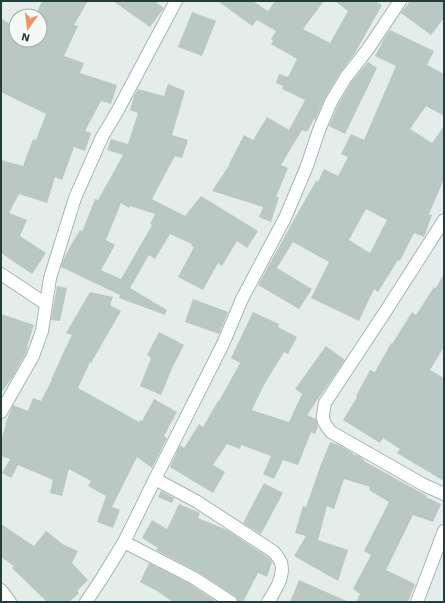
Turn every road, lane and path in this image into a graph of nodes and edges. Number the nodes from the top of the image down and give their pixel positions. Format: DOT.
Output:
graph roads {
  1 [pos="176,1"];
  2 [pos="400,1"];
  3 [pos="444,220"];
  4 [pos="1,274"];
  5 [pos="46,304"];
  6 [pos="1,412"];
  7 [pos="155,479"];
  8 [pos="444,494"];
  9 [pos="444,531"];
  10 [pos="124,542"];
  11 [pos="1,590"];
  12 [pos="10,602"];
  13 [pos="86,602"];
  14 [pos="231,602"];
  15 [pos="268,602"];
  16 [pos="417,602"];
  1 -- 5 [label="street"];
  2 -- 7 [label="street"];
  3 -- 8 [label="street"];
  4 -- 5 [label="street"];
  5 -- 6 [label="street"];
  7 -- 10 [label="street"];
  7 -- 15 [label="street"];
  9 -- 16 [label="street"];
  10 -- 13 [label="street"];
  10 -- 14 [label="street"];
  11 -- 12 [label="street"];
}
